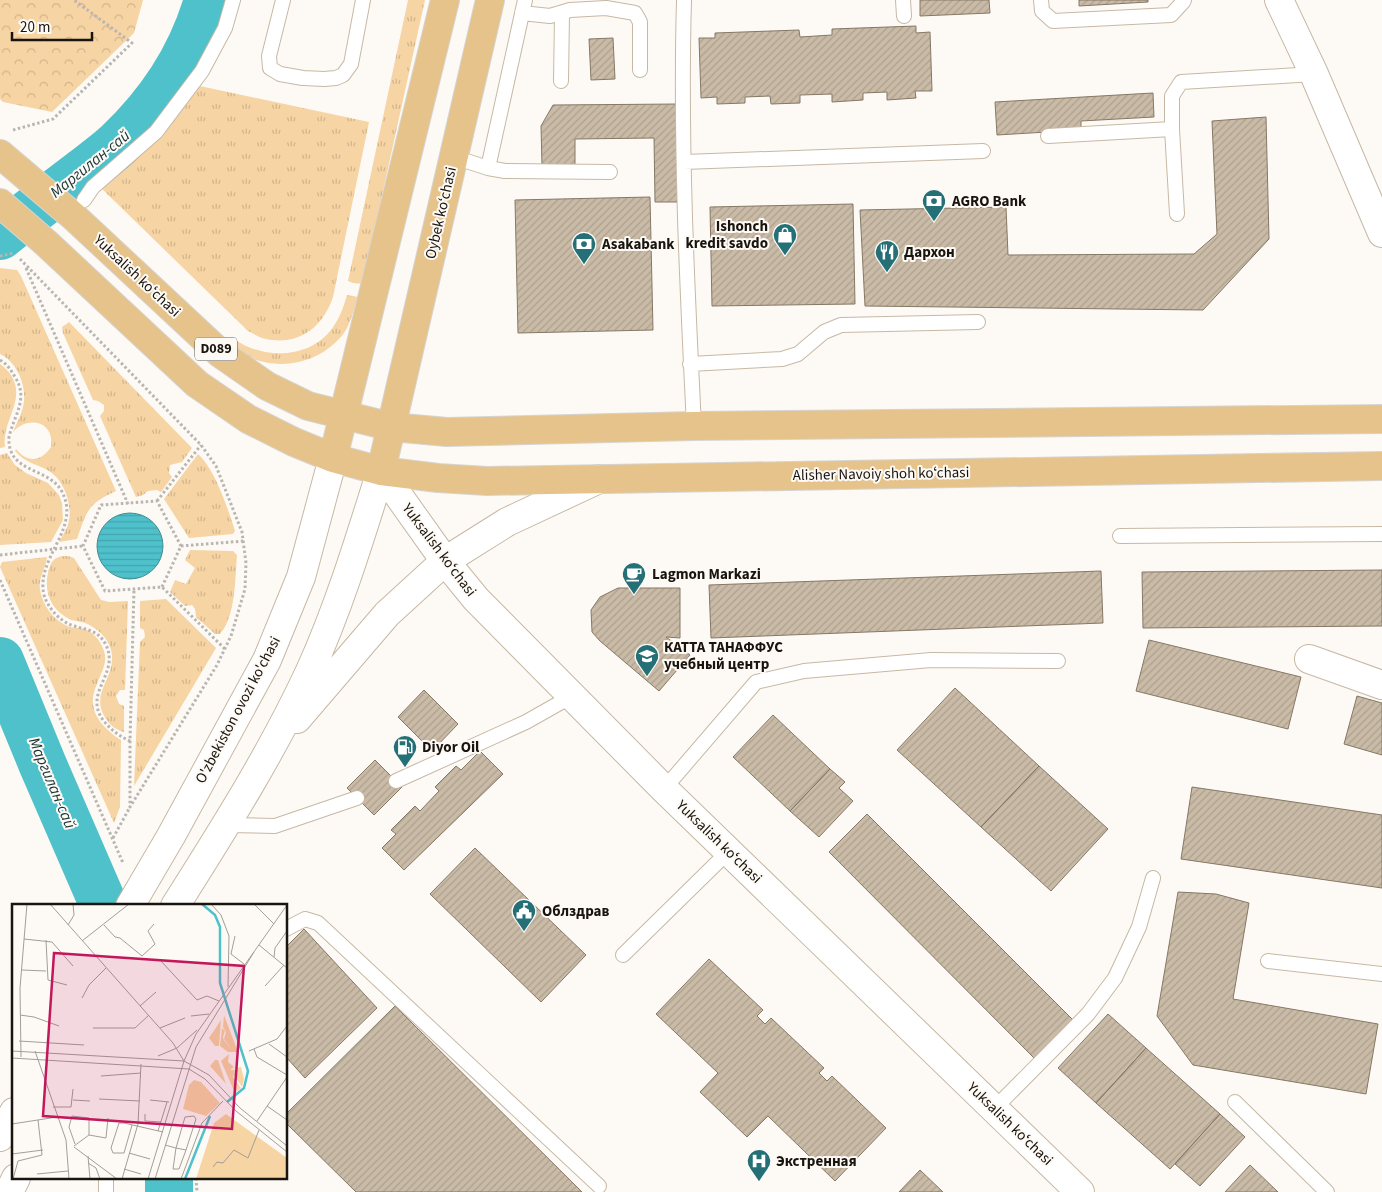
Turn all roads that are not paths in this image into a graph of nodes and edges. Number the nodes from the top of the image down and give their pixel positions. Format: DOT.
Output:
graph roads {
  1 [pos="233,0"];
  2 [pos="283,0"];
  3 [pos="363,0"];
  4 [pos="445,0"];
  5 [pos="490,0"];
  6 [pos="684,0"];
  7 [pos="903,0"];
  8 [pos="1041,0"];
  9 [pos="1184,0"];
  10 [pos="1279,0"];
  11 [pos="524,7"];
  12 [pos="562,14"];
  13 [pos="904,16"];
  14 [pos="640,70"];
  15 [pos="1314,74"];
  16 [pos="561,81"];
  17 [pos="1172,129"];
  18 [pos="1048,136"];
  19 [pos="2,143"];
  20 [pos="983,151"];
  21 [pos="454,158"];
  22 [pos="684,162"];
  23 [pos="488,168"];
  24 [pos="610,172"];
  25 [pos="0,203"];
  26 [pos="78,208"];
  27 [pos="1177,214"];
  28 [pos="1382,233"];
  29 [pos="978,322"];
  30 [pos="690,364"];
  31 [pos="343,416"];
  32 [pos="1382,419"];
  33 [pos="694,426"];
  34 [pos="392,427"];
  35 [pos="333,458"];
  36 [pos="1382,466"];
  37 [pos="381,471"];
  38 [pos="599,479"];
  39 [pos="1382,534"];
  40 [pos="1120,536"];
  41 [pos="444,561"];
  42 [pos="1309,659"];
  43 [pos="1058,661"];
  44 [pos="1382,685"];
  45 [pos="572,696"];
  46 [pos="267,754"];
  47 [pos="396,781"];
  48 [pos="664,789"];
  49 [pos="357,798"];
  50 [pos="226,825"];
  51 [pos="729,851"];
  52 [pos="1153,878"];
  53 [pos="133,901"];
  54 [pos="176,904"];
  55 [pos="288,928"];
  56 [pos="623,955"];
  57 [pos="1268,961"];
  58 [pos="1382,974"];
  59 [pos="1235,1102"];
  60 [pos="994,1108"];
  61 [pos="12,1116"];
  62 [pos="0,1137"];
  63 [pos="15,1180"];
  64 [pos="599,1186"];
  65 [pos="9,1192"];
  66 [pos="1080,1192"];
  67 [pos="1327,1192"];
  1 -- 26 [label="lane"];
  2 -- 3 [label="lane"];
  4 -- 31 [label="main road"];
  5 -- 21 [label="main road, Oybek ko‘chasi"];
  6 -- 22 [label="lane"];
  7 -- 13 [label="lane"];
  8 -- 9 [label="lane"];
  10 -- 15 [label="main road"];
  11 -- 12 [label="lane"];
  11 -- 23 [label="lane"];
  12 -- 14 [label="lane"];
  12 -- 16 [label="lane"];
  15 -- 17 [label="lane"];
  15 -- 28 [label="main road"];
  17 -- 18 [label="lane"];
  17 -- 27 [label="lane"];
  19 -- 26 [label="main road, Yuksalish koʻchasi / D089"];
  20 -- 22 [label="lane"];
  21 -- 23 [label="lane"];
  21 -- 34 [label="main road, Oybek ko‘chasi"];
  22 -- 30 [label="lane"];
  23 -- 24 [label="lane"];
  25 -- 35 [label="main road, D089"];
  26 -- 31 [label="main road, Yuksalish koʻchasi / D089"];
  29 -- 30 [label="lane"];
  30 -- 33 [label="lane"];
  31 -- 34 [label="main road, Yuksalish koʻchasi / D089"];
  31 -- 35 [label="main road, O'zbekiston ovozi ko'chasi"];
  32 -- 33 [label="main road"];
  33 -- 34 [label="main road"];
  34 -- 37 [label="main road"];
  35 -- 37 [label="main road, Alisher Navoiy shoh koʻchasi"];
  35 -- 53 [label="main road, O'zbekiston ovozi ko'chasi"];
  36 -- 38 [label="main road, Alisher Navoiy shoh koʻchasi"];
  37 -- 38 [label="main road, Alisher Navoiy shoh koʻchasi"];
  37 -- 41 [label="main road, Yuksalish koʻchasi"];
  37 -- 46 [label="main road"];
  38 -- 41 [label="main road"];
  39 -- 40 [label="lane"];
  41 -- 45 [label="main road, Yuksalish koʻchasi"];
  41 -- 46 [label="main road"];
  42 -- 44 [label="main road"];
  43 -- 48 [label="lane"];
  45 -- 47 [label="lane"];
  45 -- 48 [label="main road, Yuksalish koʻchasi"];
  46 -- 50 [label="main road"];
  48 -- 51 [label="main road, Yuksalish koʻchasi"];
  49 -- 50 [label="lane"];
  50 -- 54 [label="main road"];
  51 -- 56 [label="lane"];
  51 -- 60 [label="main road, Yuksalish koʻchasi"];
  52 -- 60 [label="lane"];
  55 -- 64 [label="lane"];
  57 -- 58 [label="lane"];
  59 -- 67 [label="lane"];
  60 -- 66 [label="main road, Yuksalish koʻchasi"];
  61 -- 62 [label="main road"];
  63 -- 65 [label="main road"];
}
